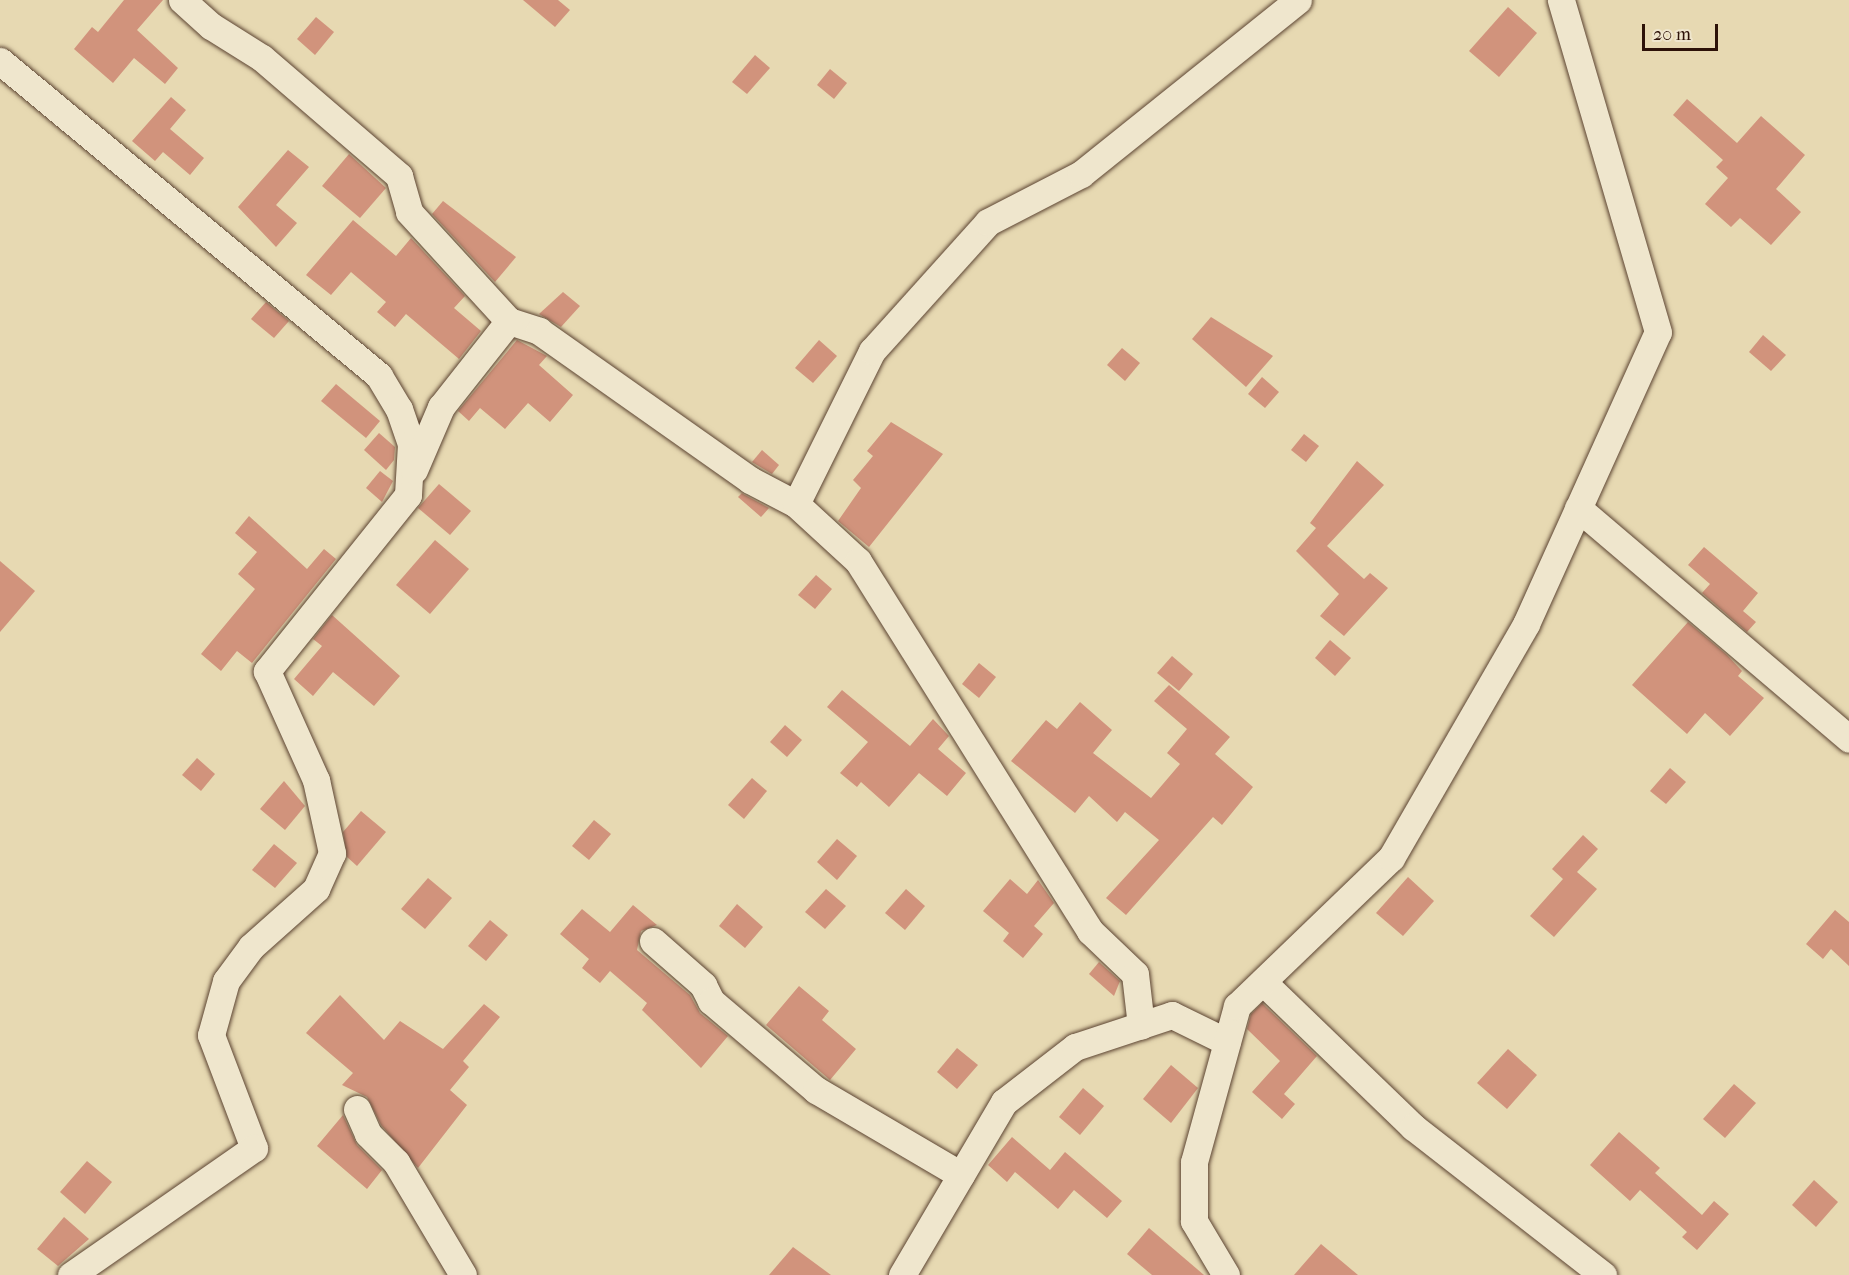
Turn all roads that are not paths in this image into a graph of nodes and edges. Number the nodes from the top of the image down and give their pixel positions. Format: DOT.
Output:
graph roads {
  1 [pos="182,0"];
  2 [pos="1298,0"];
  3 [pos="1561,0"];
  4 [pos="0,62"];
  5 [pos="509,321"];
  6 [pos="410,479"];
  7 [pos="796,504"];
  8 [pos="1578,508"];
  9 [pos="1849,739"];
  10 [pos="653,941"];
  11 [pos="1263,982"];
  12 [pos="1141,1026"];
  13 [pos="1227,1042"];
  14 [pos="357,1109"];
  15 [pos="961,1175"];
  16 [pos="71,1275"];
  17 [pos="463,1275"];
  18 [pos="902,1275"];
  19 [pos="1226,1275"];
  20 [pos="1604,1275"];
  1 -- 5 [label="street"];
  2 -- 7 [label="street"];
  3 -- 8 [label="street"];
  4 -- 6 [label="street"];
  5 -- 6 [label="street"];
  5 -- 7 [label="street"];
  6 -- 16 [label="street"];
  7 -- 12 [label="street"];
  8 -- 9 [label="street"];
  8 -- 11 [label="street"];
  10 -- 15 [label="street"];
  11 -- 13 [label="street"];
  11 -- 20 [label="street"];
  12 -- 13 [label="street"];
  12 -- 15 [label="street"];
  13 -- 19 [label="street"];
  14 -- 17 [label="street"];
  15 -- 18 [label="street"];
}
